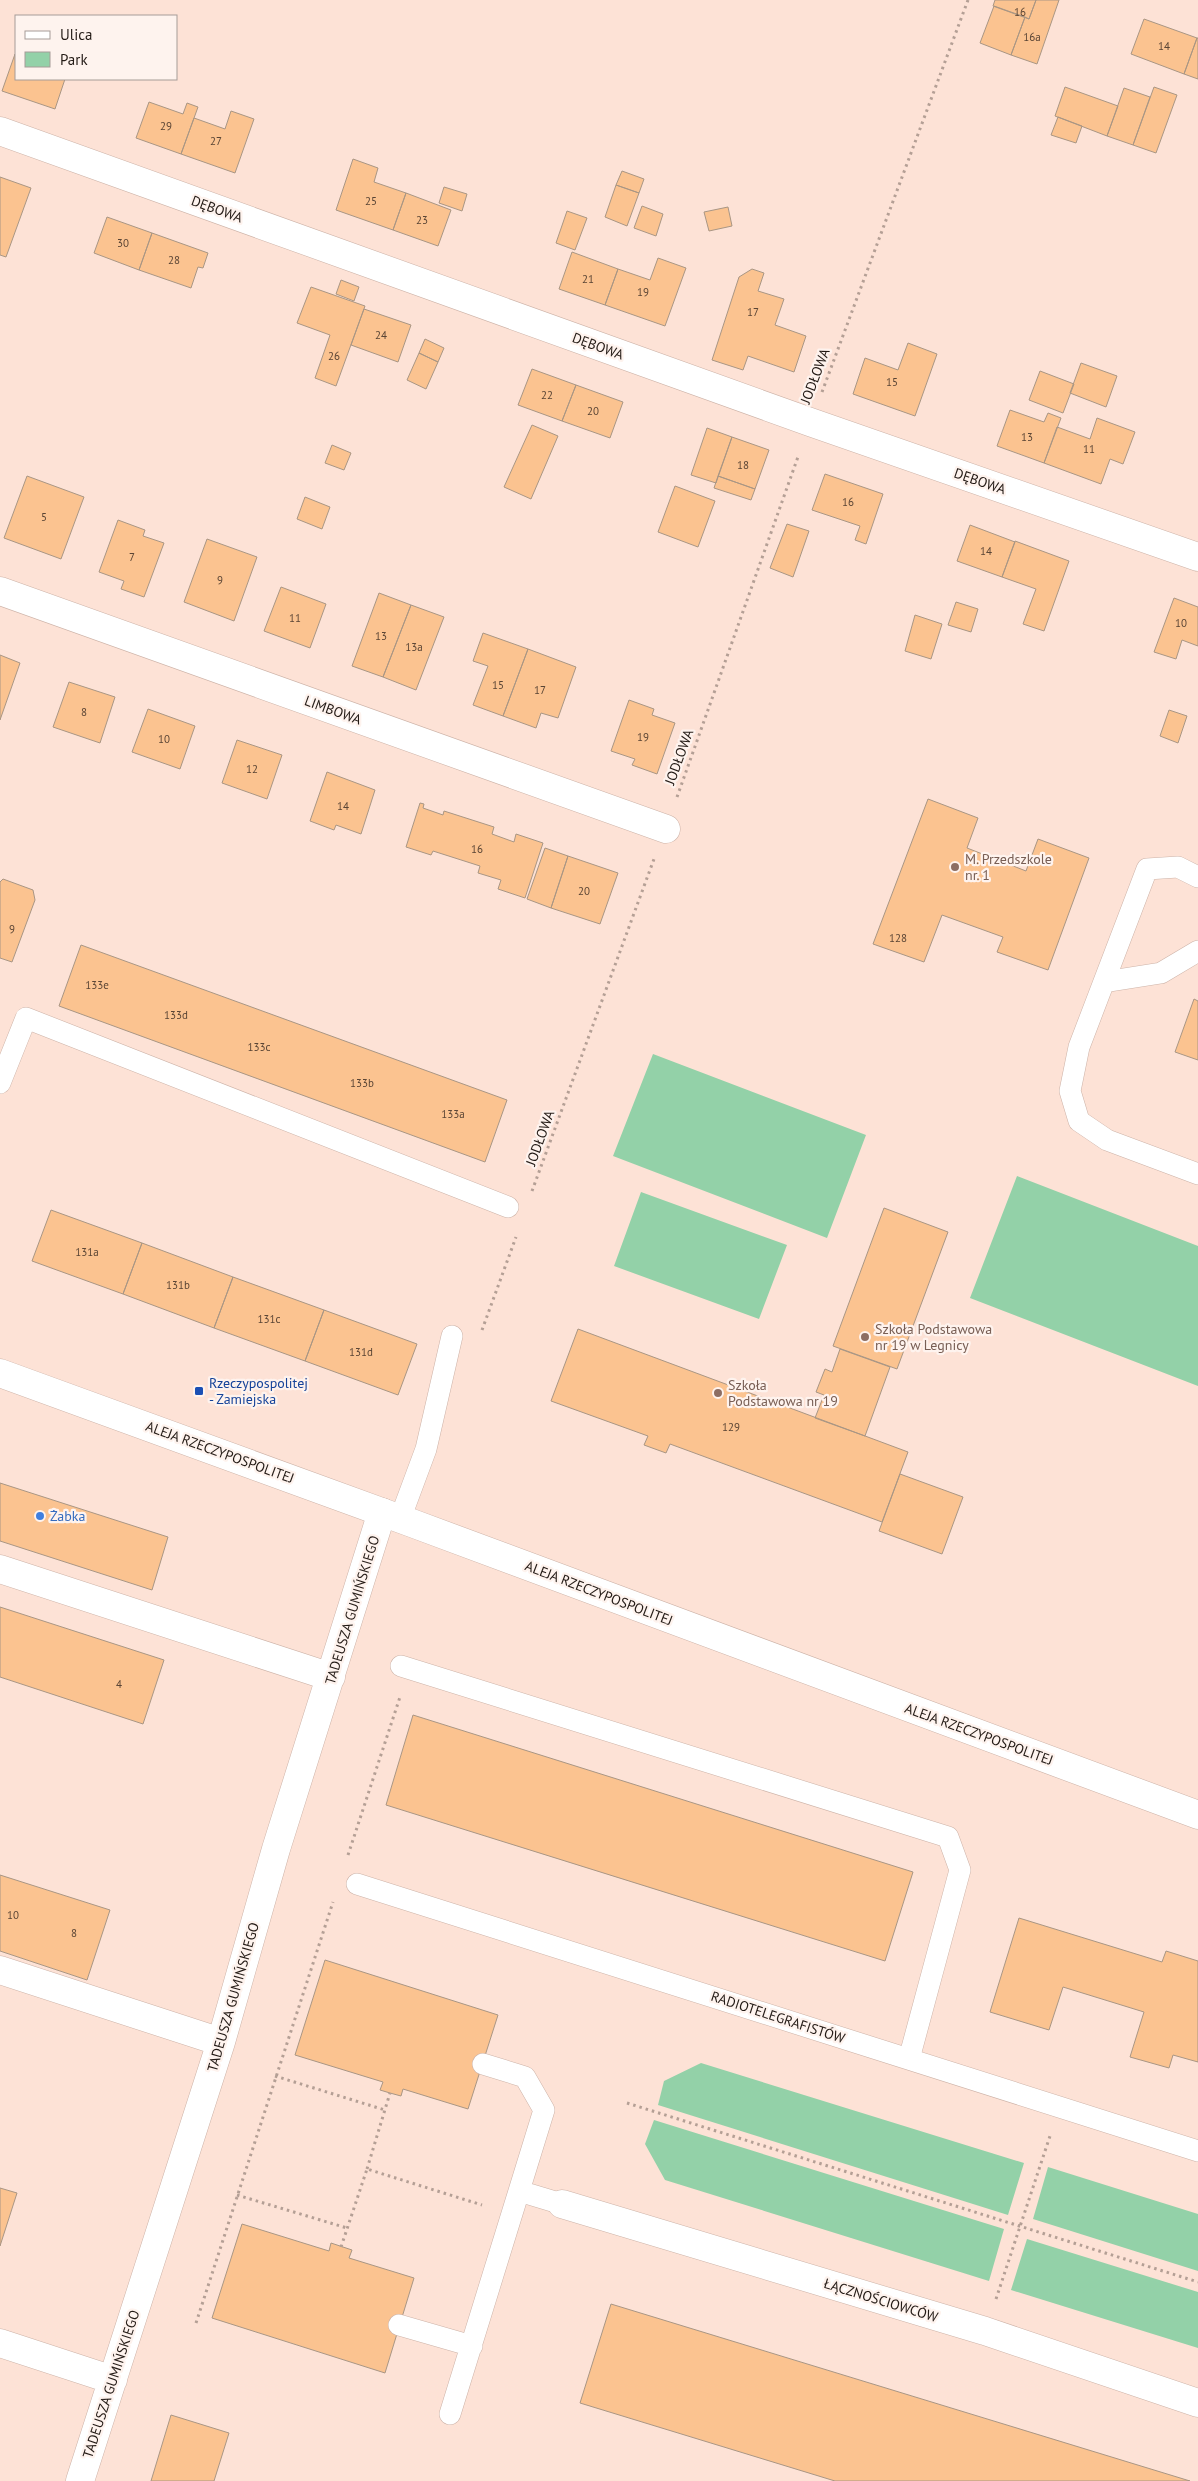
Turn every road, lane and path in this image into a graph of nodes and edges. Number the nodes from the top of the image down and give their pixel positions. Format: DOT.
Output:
graph roads {
  1 [pos="968,0"];
  2 [pos="0,131"];
  3 [pos="810,422"];
  4 [pos="1198,557"];
  5 [pos="0,591"];
  6 [pos="666,829"];
  7 [pos="1198,878"];
  8 [pos="1198,951"];
  9 [pos="1104,982"];
  10 [pos="0,1083"];
  11 [pos="1198,1174"];
  12 [pos="532,1192"];
  13 [pos="508,1207"];
  14 [pos="518,1229"];
  15 [pos="481,1332"];
  16 [pos="452,1336"];
  17 [pos="0,1373"];
  18 [pos="391,1516"];
  19 [pos="0,1569"];
  20 [pos="405,1667"];
  21 [pos="331,1677"];
  22 [pos="1198,1815"];
  23 [pos="345,1864"];
  24 [pos="357,1884"];
  25 [pos="333,1901"];
  26 [pos="0,1970"];
  27 [pos="221,2042"];
  28 [pos="909,2059"];
  29 [pos="483,2064"];
  30 [pos="274,2076"];
  31 [pos="390,2093"];
  32 [pos="628,2103"];
  33 [pos="1060,2107"];
  34 [pos="385,2110"];
  35 [pos="1198,2151"];
  36 [pos="367,2169"];
  37 [pos="519,2191"];
  38 [pos="237,2195"];
  39 [pos="562,2204"];
  40 [pos="512,2214"];
  41 [pos="347,2228"];
  42 [pos="1021,2228"];
  43 [pos="341,2247"];
  44 [pos="1198,2282"];
  45 [pos="196,2323"];
  46 [pos="399,2325"];
  47 [pos="985,2331"];
  48 [pos="0,2343"];
  49 [pos="472,2346"];
  50 [pos="113,2380"];
  51 [pos="1198,2403"];
  52 [pos="450,2414"];
  53 [pos="80,2481"];
  1 -- 3 [label="path, JODŁOWA"];
  2 -- 3 [label="street, DĘBOWA"];
  3 -- 4 [label="street, DĘBOWA"];
  3 -- 6 [label="path, JODŁOWA"];
  5 -- 6 [label="street, LIMBOWA"];
  6 -- 12 [label="path, JODŁOWA"];
  7 -- 9 [label="lane"];
  8 -- 9 [label="lane"];
  9 -- 11 [label="lane"];
  10 -- 13 [label="lane"];
  14 -- 15 [label="path"];
  16 -- 18 [label="lane"];
  17 -- 18 [label="street, ALEJA RZECZYPOSPOLITEJ"];
  18 -- 21 [label="street, TADEUSZA GUMIŃSKIEGO"];
  18 -- 22 [label="street, ALEJA RZECZYPOSPOLITEJ"];
  19 -- 21 [label="street"];
  20 -- 23 [label="path"];
  20 -- 28 [label="lane"];
  21 -- 27 [label="street, TADEUSZA GUMIŃSKIEGO"];
  24 -- 28 [label="lane, RADIOTELEGRAFISTÓW"];
  25 -- 30 [label="path"];
  26 -- 27 [label="street"];
  27 -- 50 [label="street, TADEUSZA GUMIŃSKIEGO"];
  28 -- 33 [label="lane, RADIOTELEGRAFISTÓW"];
  29 -- 37 [label="lane"];
  30 -- 34 [label="path"];
  30 -- 38 [label="path"];
  31 -- 34 [label="path"];
  32 -- 42 [label="path"];
  33 -- 35 [label="lane, RADIOTELEGRAFISTÓW"];
  33 -- 42 [label="path"];
  34 -- 36 [label="path"];
  36 -- 40 [label="path"];
  36 -- 41 [label="path"];
  37 -- 39 [label="lane"];
  37 -- 40 [label="lane"];
  38 -- 41 [label="path"];
  38 -- 45 [label="path"];
  39 -- 47 [label="street, ŁĄCZNOŚCIOWCÓW"];
  40 -- 49 [label="lane"];
  41 -- 43 [label="path"];
  42 -- 44 [label="path"];
  42 -- 47 [label="path"];
  46 -- 49 [label="lane"];
  47 -- 51 [label="street, ŁĄCZNOŚCIOWCÓW"];
  48 -- 50 [label="street"];
  49 -- 52 [label="lane"];
  50 -- 53 [label="street, TADEUSZA GUMIŃSKIEGO"];
}
